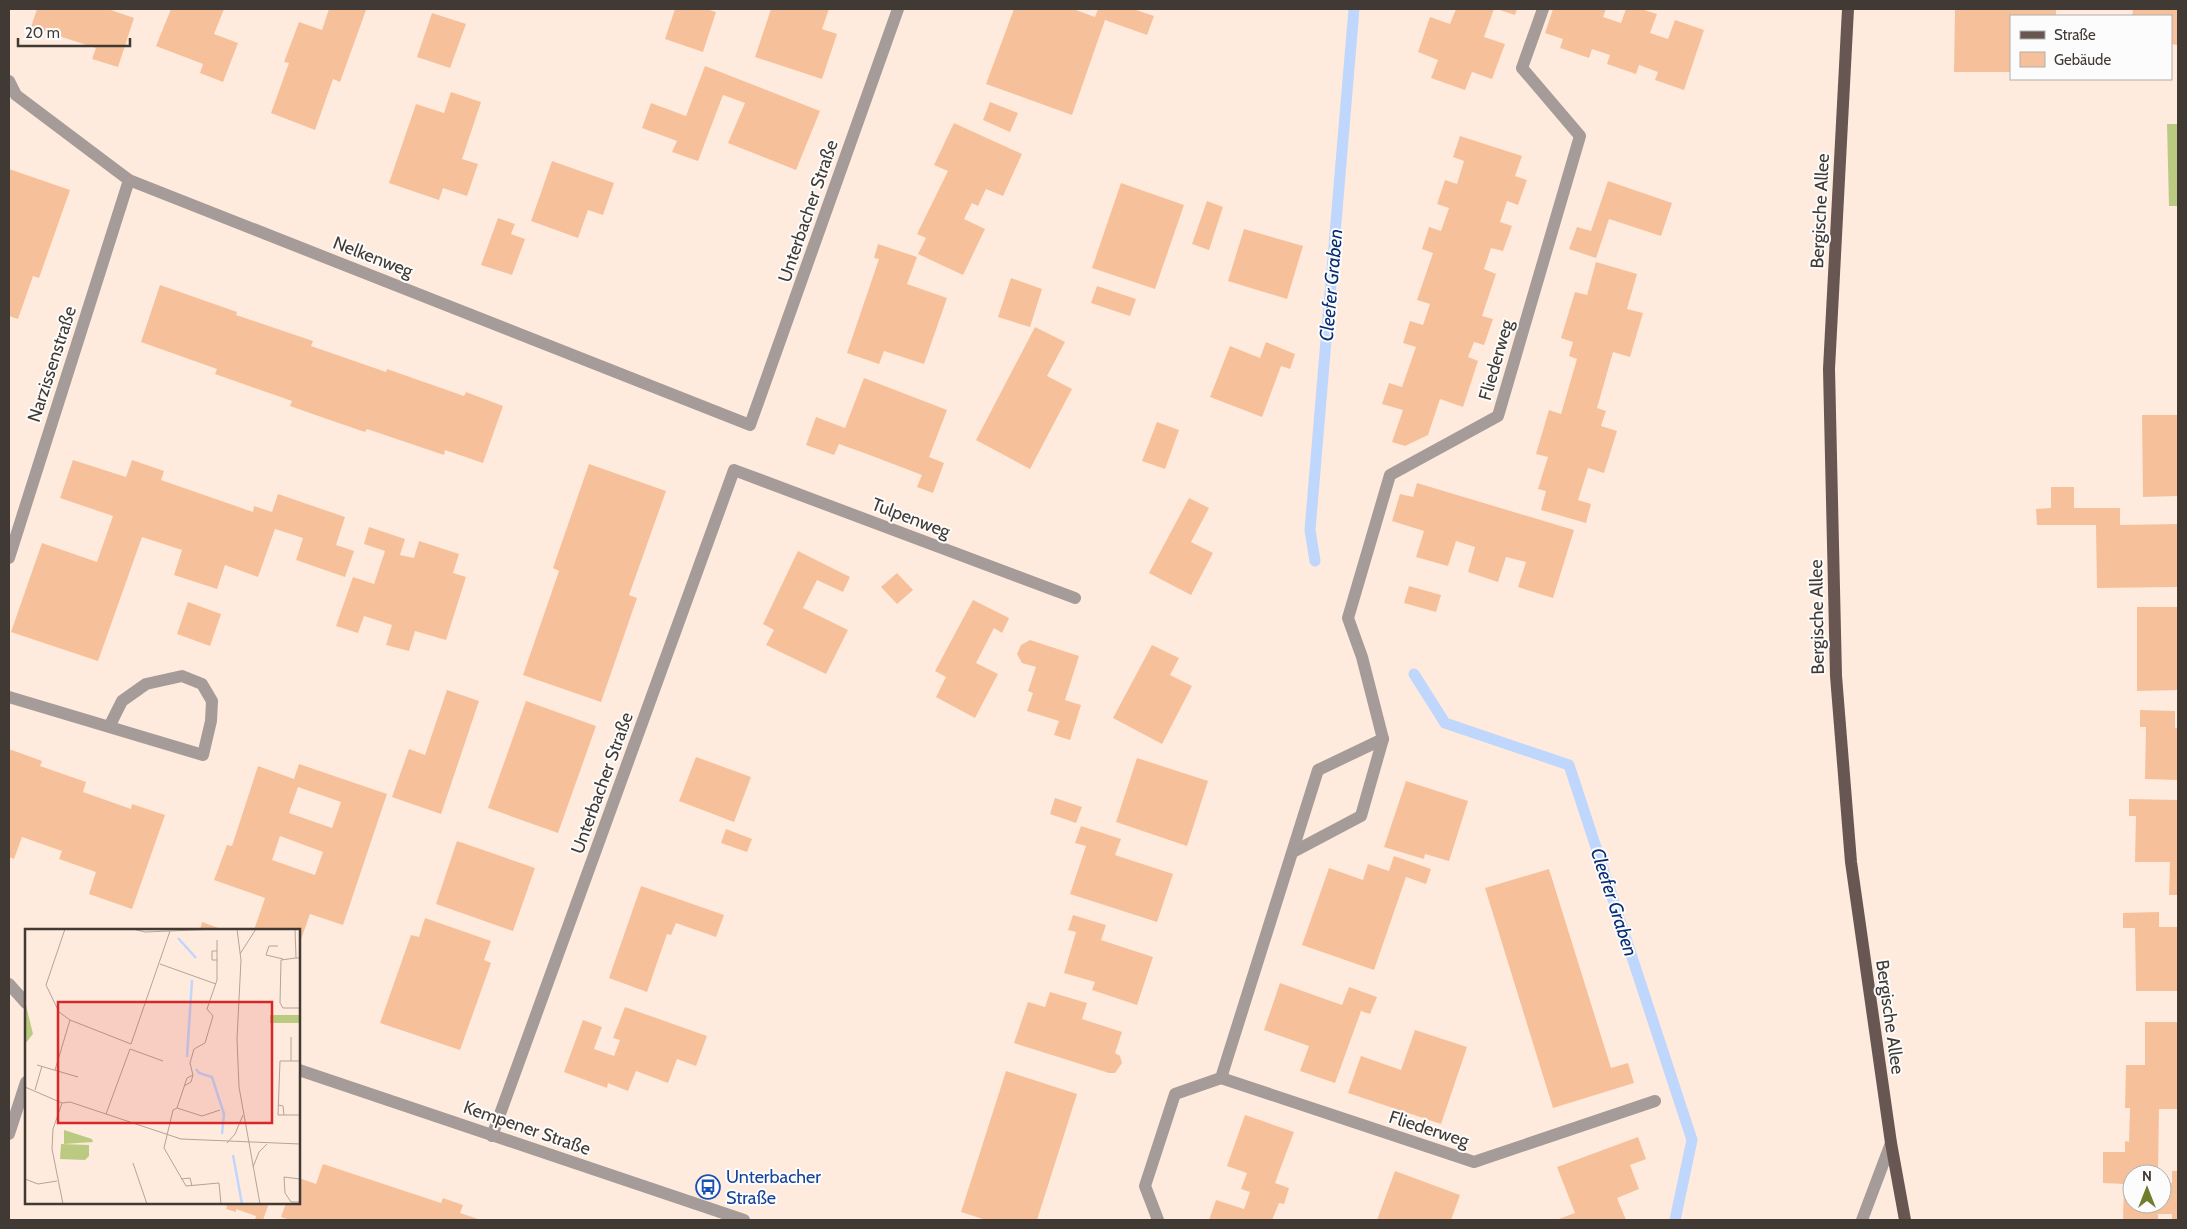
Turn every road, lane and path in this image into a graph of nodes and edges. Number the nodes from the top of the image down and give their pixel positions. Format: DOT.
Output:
graph roads {
  1 [pos="898,9"];
  2 [pos="1543,9"];
  3 [pos="1848,9"];
  4 [pos="9,81"];
  5 [pos="129,180"];
  6 [pos="750,425"];
  7 [pos="734,470"];
  8 [pos="9,558"];
  9 [pos="1075,598"];
  10 [pos="9,697"];
  11 [pos="109,727"];
  12 [pos="1383,739"];
  13 [pos="1293,852"];
  14 [pos="9,984"];
  15 [pos="25,1001"];
  16 [pos="300,1070"];
  17 [pos="1220,1078"];
  18 [pos="25,1085"];
  19 [pos="1655,1101"];
  20 [pos="9,1134"];
  21 [pos="492,1136"];
  22 [pos="1890,1143"];
  23 [pos="744,1220"];
  24 [pos="1158,1220"];
  25 [pos="1862,1220"];
  26 [pos="1905,1220"];
  1 -- 6 [label="street, Unterbacher Straße"];
  2 -- 12 [label="street, Fliederweg"];
  3 -- 22 [label="main road, Bergische Allee"];
  4 -- 5 [label="street, Nelkenweg"];
  5 -- 6 [label="street, Nelkenweg"];
  5 -- 8 [label="street, Narzissenstraße"];
  7 -- 9 [label="street, Tulpenweg"];
  7 -- 21 [label="street, Unterbacher Straße"];
  10 -- 11 [label="street"];
  11 -- 11 [label="street"];
  12 -- 13 [label="street"];
  12 -- 13 [label="street"];
  13 -- 17 [label="street"];
  14 -- 15 [label="street"];
  16 -- 21 [label="street, Kempener Straße"];
  17 -- 19 [label="street, Fliederweg"];
  17 -- 24 [label="street"];
  18 -- 20 [label="street"];
  21 -- 23 [label="street, Kempener Straße"];
  22 -- 25 [label="street"];
  22 -- 26 [label="main road, Bergische Allee"];
}
